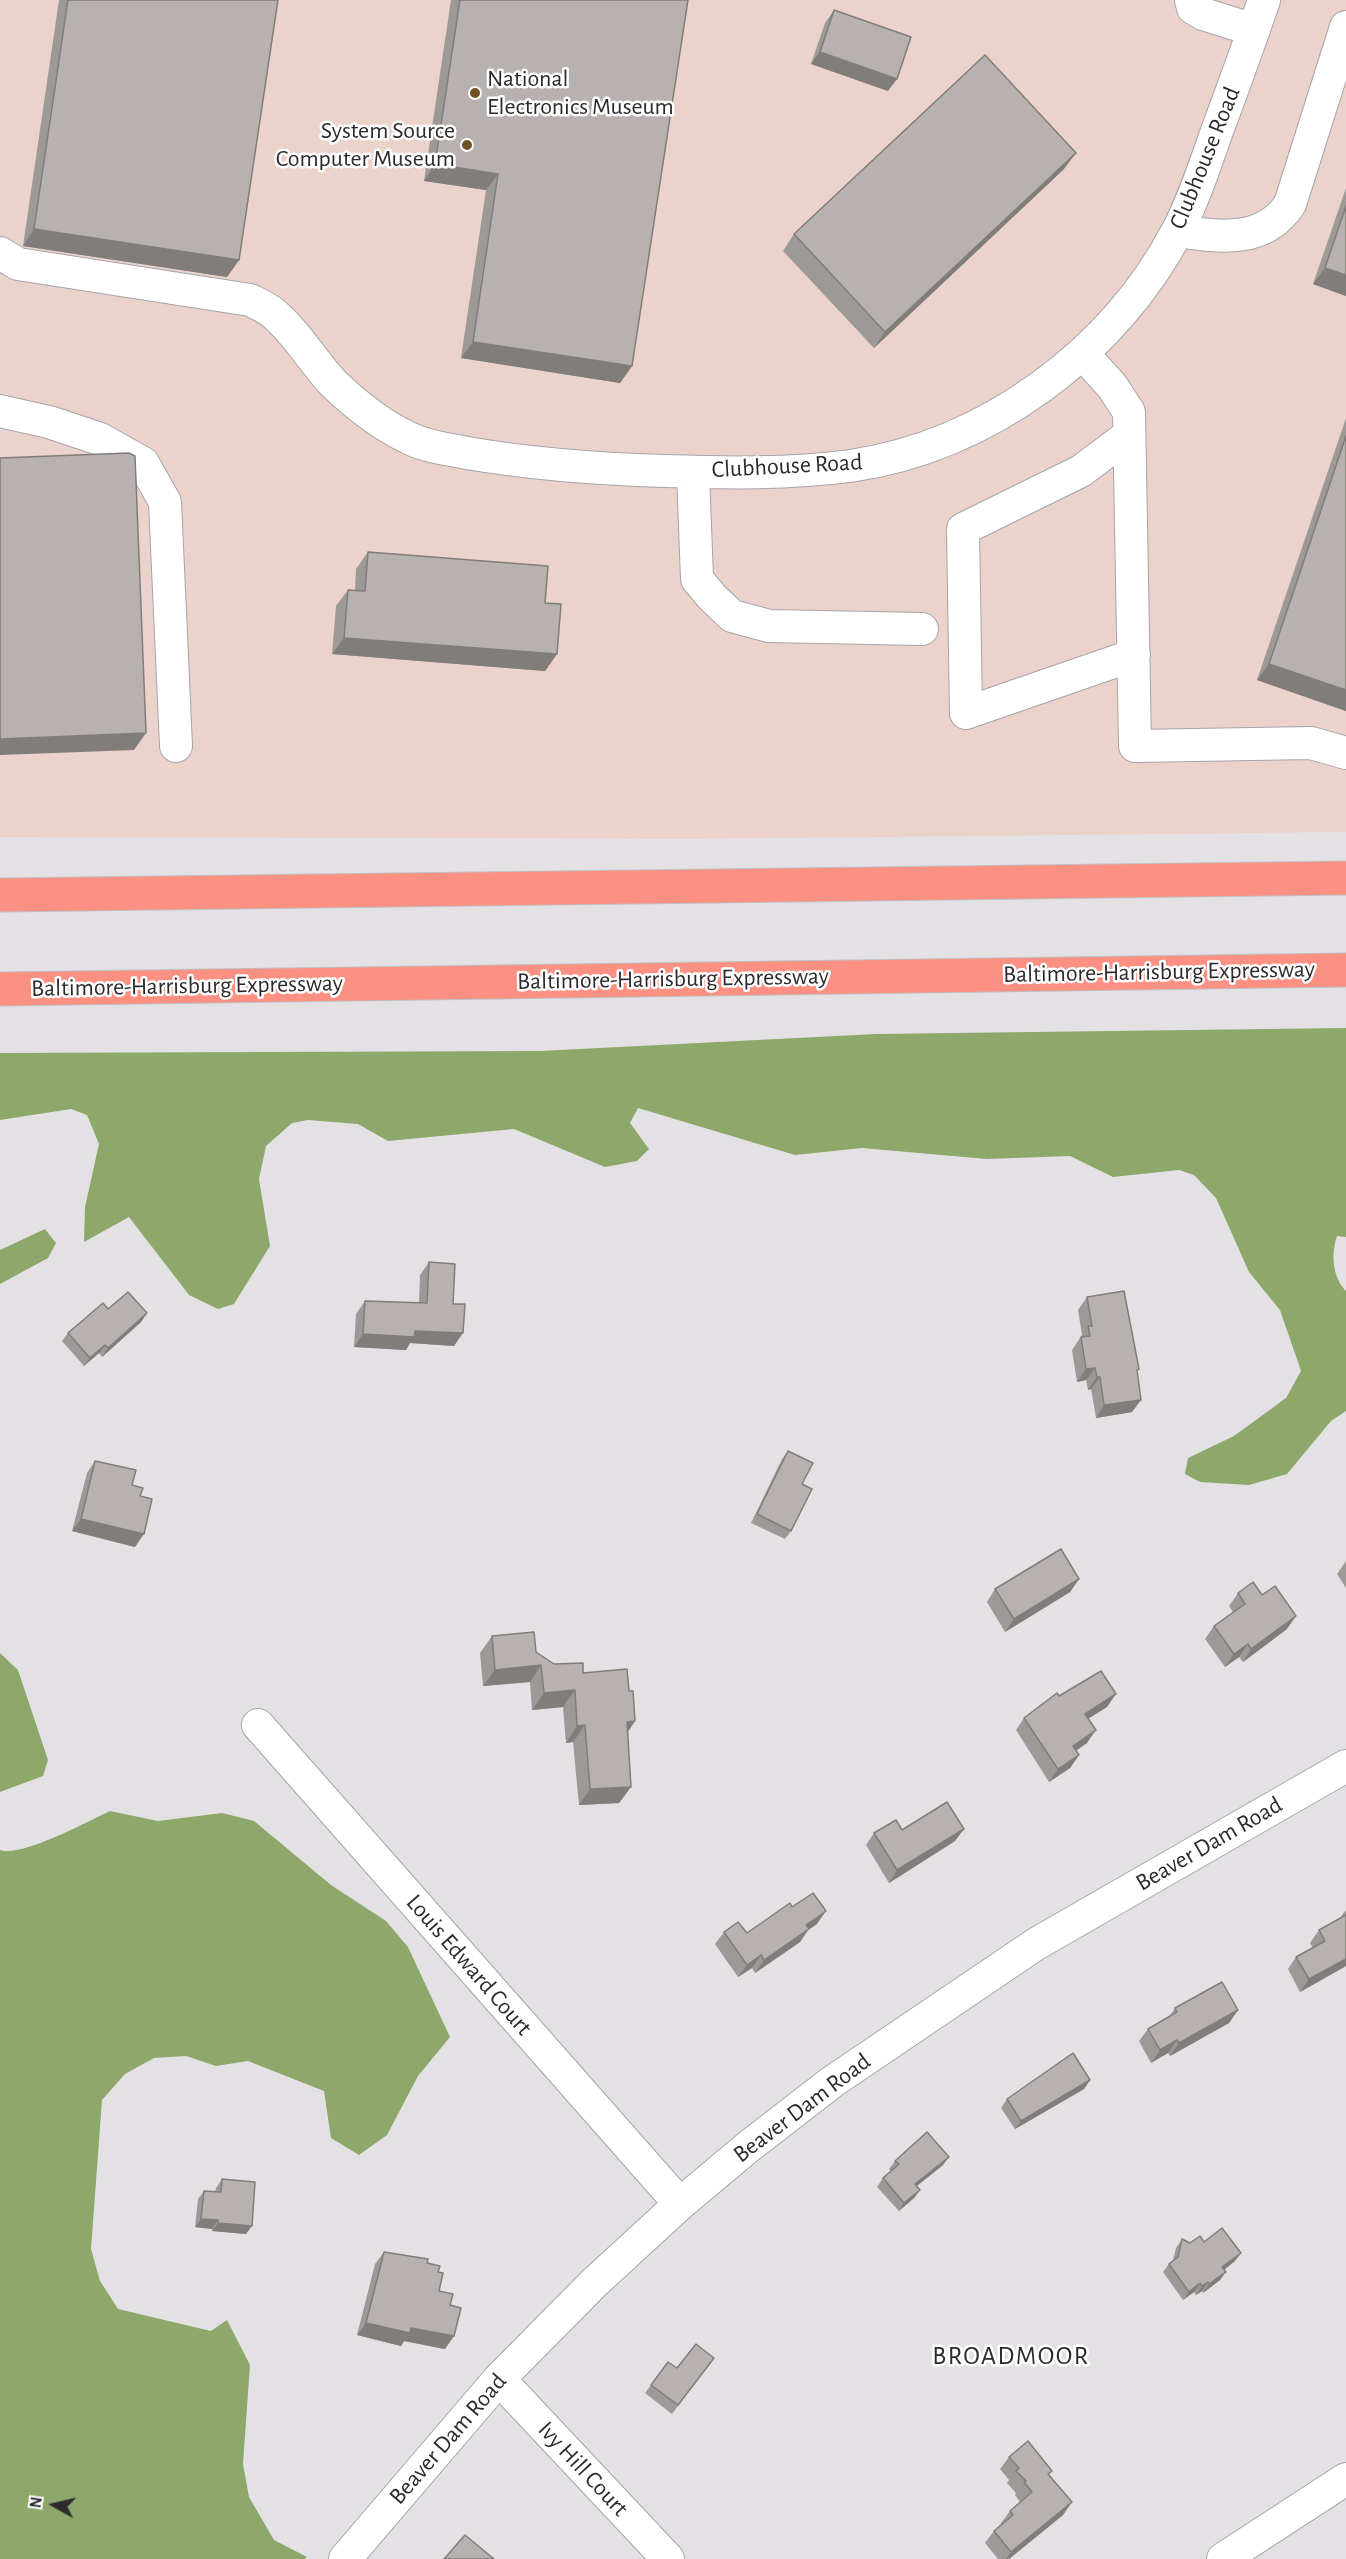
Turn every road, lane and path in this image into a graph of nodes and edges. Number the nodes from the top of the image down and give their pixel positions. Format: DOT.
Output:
graph roads {
  1 [pos="1191,0"];
  2 [pos="1264,0"];
  3 [pos="1346,27"];
  4 [pos="1254,30"];
  5 [pos="1178,231"];
  6 [pos="0,253"];
  7 [pos="1083,354"];
  8 [pos="0,411"];
  9 [pos="1129,435"];
  10 [pos="693,471"];
  11 [pos="922,629"];
  12 [pos="1134,655"];
  13 [pos="176,746"];
  14 [pos="1346,753"];
  15 [pos="1346,878"];
  16 [pos="0,895"];
  17 [pos="1346,970"];
  18 [pos="0,989"];
  19 [pos="258,1725"];
  20 [pos="1346,1766"];
  21 [pos="680,2204"];
  22 [pos="499,2379"];
  23 [pos="1346,2479"];
  24 [pos="345,2559"];
  25 [pos="668,2559"];
  26 [pos="1223,2559"];
  1 -- 4 [label="street"];
  2 -- 4 [label="street, Clubhouse Road"];
  3 -- 5 [label="street"];
  4 -- 5 [label="street, Clubhouse Road"];
  5 -- 7 [label="street, Clubhouse Road"];
  6 -- 10 [label="street, Clubhouse Road"];
  7 -- 9 [label="street"];
  7 -- 10 [label="street, Clubhouse Road"];
  8 -- 13 [label="street"];
  9 -- 12 [label="street"];
  9 -- 12 [label="street"];
  10 -- 11 [label="street"];
  12 -- 14 [label="street"];
  15 -- 16 [label="highway"];
  17 -- 18 [label="highway, Baltimore-Harrisburg Expressway"];
  19 -- 21 [label="street, Louis Edward Court"];
  20 -- 21 [label="street, Beaver Dam Road"];
  21 -- 22 [label="street, Beaver Dam Road"];
  22 -- 24 [label="street, Beaver Dam Road"];
  22 -- 25 [label="street, Ivy Hill Court"];
  23 -- 26 [label="street"];
}
